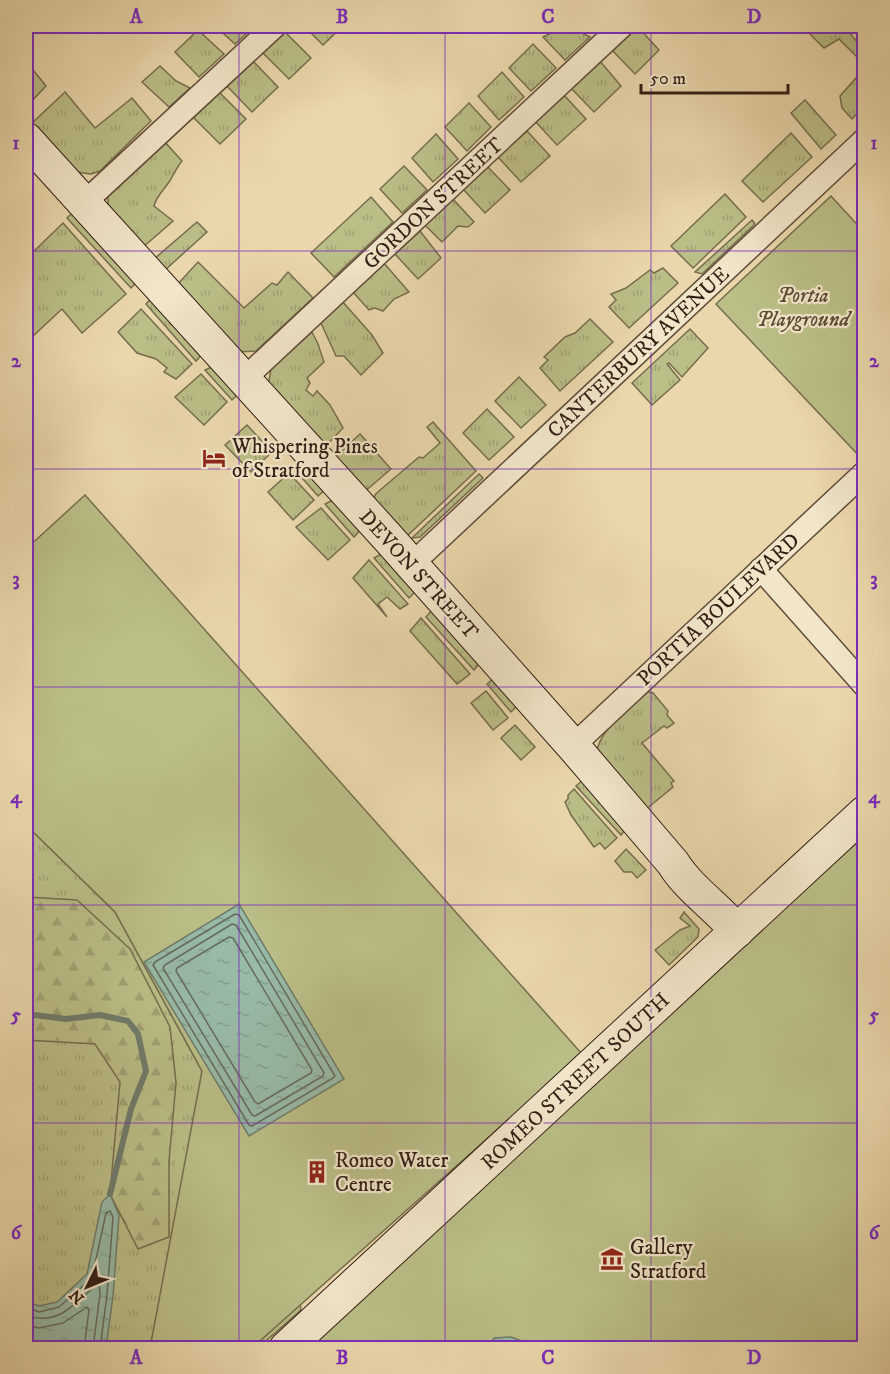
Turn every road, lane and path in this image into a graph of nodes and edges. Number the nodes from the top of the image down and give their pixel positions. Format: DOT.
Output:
graph roads {
  1 [pos="275,26"];
  2 [pos="622,26"];
  3 [pos="26,139"];
  4 [pos="864,140"];
  5 [pos="84,203"];
  6 [pos="243,380"];
  7 [pos="864,473"];
  8 [pos="411,565"];
  9 [pos="761,569"];
  10 [pos="864,685"];
  11 [pos="573,746"];
  12 [pos="864,813"];
  13 [pos="737,931"];
  14 [pos="286,1348"];
  1 -- 5 [label="street"];
  2 -- 6 [label="street, GORDON STREET"];
  3 -- 5 [label="street, DEVON STREET"];
  4 -- 8 [label="street, CANTERBURY AVENUE"];
  5 -- 6 [label="street, DEVON STREET"];
  6 -- 8 [label="street, DEVON STREET"];
  7 -- 9 [label="street, PORTIA BOULEVARD"];
  8 -- 11 [label="street, DEVON STREET"];
  9 -- 10 [label="street"];
  9 -- 11 [label="street, PORTIA BOULEVARD"];
  11 -- 13 [label="street, DEVON STREET"];
  12 -- 13 [label="street, ROMEO STREET SOUTH"];
  13 -- 14 [label="street, ROMEO STREET SOUTH"];
}
